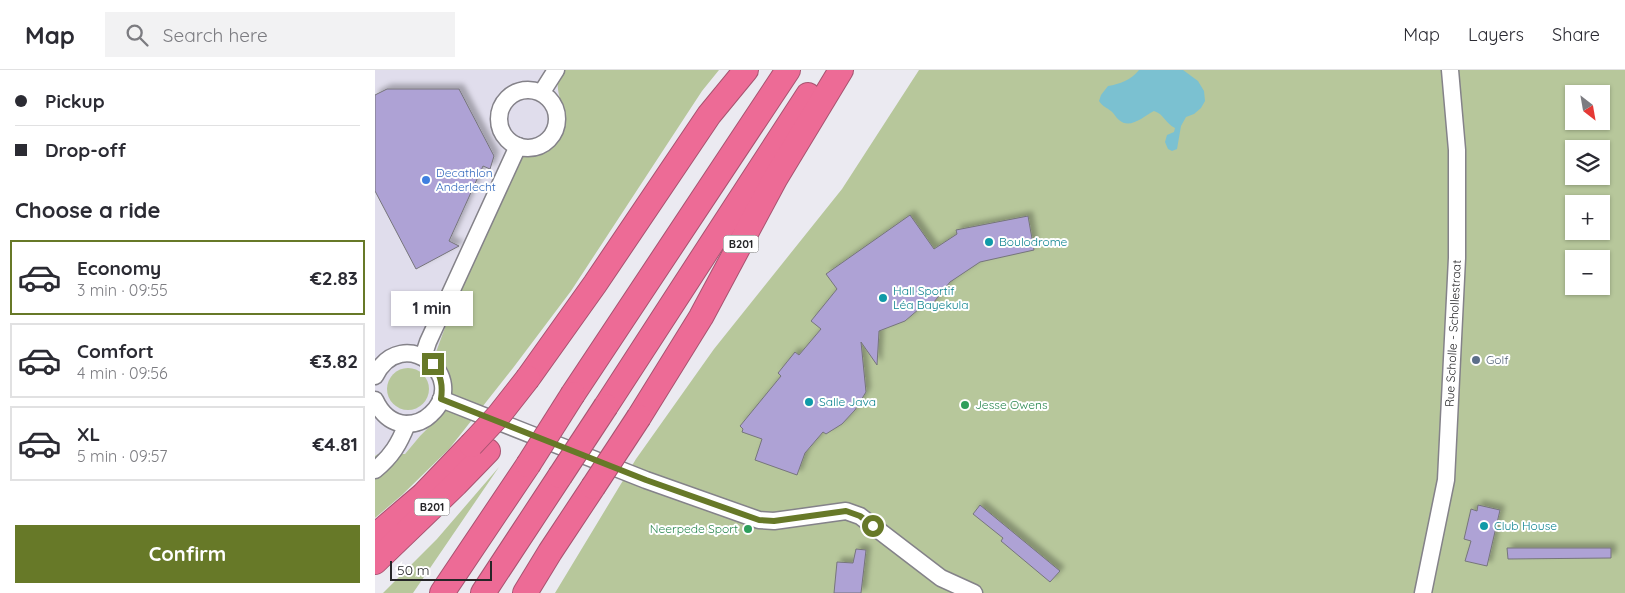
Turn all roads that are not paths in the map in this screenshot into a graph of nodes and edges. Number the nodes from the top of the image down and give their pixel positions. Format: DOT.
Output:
graph roads {
  1 [pos="556,70"];
  2 [pos="746,70"];
  3 [pos="752,70"];
  4 [pos="788,70"];
  5 [pos="824,70"];
  6 [pos="841,70"];
  7 [pos="1450,70"];
  8 [pos="542,92"];
  9 [pos="518,146"];
  10 [pos="423,357"];
  11 [pos="375,376"];
  12 [pos="535,381"];
  13 [pos="441,399"];
  14 [pos="375,400"];
  15 [pos="407,424"];
  16 [pos="479,448"];
  17 [pos="375,470"];
  18 [pos="375,536"];
  19 [pos="375,562"];
  20 [pos="442,593"];
  21 [pos="483,593"];
  22 [pos="525,593"];
  23 [pos="975,593"];
  24 [pos="1423,593"];
  1 -- 8 [label="street"];
  2 -- 12 [label="highway, B201"];
  3 -- 12 [label="highway, B201"];
  4 -- 20 [label="highway, bridge"];
  5 -- 21 [label="highway, B201, bridge"];
  6 -- 22 [label="highway, B201, bridge"];
  7 -- 24 [label="street, Rue Scholle - Schollestraat"];
  8 -- 9 [label="street"];
  8 -- 9 [label="street"];
  9 -- 10 [label="street"];
  10 -- 11 [label="street"];
  10 -- 13 [label="street"];
  12 -- 16 [label="highway, B201"];
  13 -- 15 [label="street"];
  13 -- 23 [label="street"];
  14 -- 15 [label="street"];
  15 -- 17 [label="street"];
  16 -- 18 [label="highway, B201"];
  16 -- 19 [label="highway, B201"];
}
